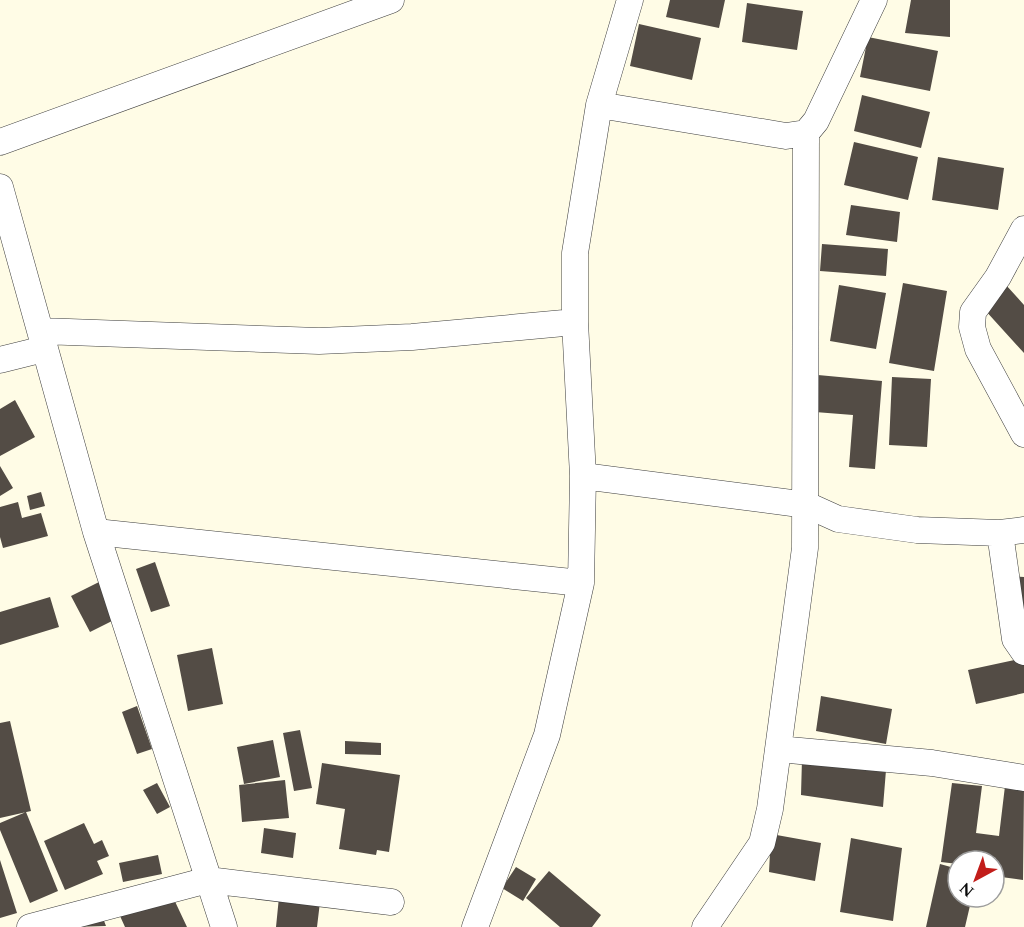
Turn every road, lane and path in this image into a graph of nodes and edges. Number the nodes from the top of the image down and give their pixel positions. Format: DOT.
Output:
graph roads {
  1 [pos="630,0"];
  2 [pos="874,0"];
  3 [pos="384,1"];
  4 [pos="599,105"];
  5 [pos="806,133"];
  6 [pos="0,142"];
  7 [pos="0,188"];
  8 [pos="1024,229"];
  9 [pos="574,321"];
  10 [pos="42,340"];
  11 [pos="0,360"];
  12 [pos="1024,434"];
  13 [pos="583,476"];
  14 [pos="807,505"];
  15 [pos="1012,531"];
  16 [pos="96,532"];
  17 [pos="581,583"];
  18 [pos="1024,652"];
  19 [pos="778,749"];
  20 [pos="1024,778"];
  21 [pos="208,880"];
  22 [pos="391,902"];
  23 [pos="40,925"];
  24 [pos="224,927"];
  25 [pos="475,927"];
  26 [pos="705,927"];
  1 -- 4 [label="street"];
  2 -- 5 [label="street"];
  3 -- 6 [label="street"];
  4 -- 5 [label="street"];
  4 -- 9 [label="street"];
  5 -- 14 [label="street"];
  7 -- 10 [label="street"];
  8 -- 12 [label="street"];
  9 -- 10 [label="street"];
  9 -- 13 [label="street"];
  10 -- 11 [label="street"];
  10 -- 16 [label="street"];
  13 -- 14 [label="street"];
  13 -- 17 [label="street"];
  14 -- 15 [label="street"];
  14 -- 19 [label="street"];
  15 -- 18 [label="street"];
  16 -- 17 [label="street"];
  16 -- 21 [label="street"];
  17 -- 25 [label="street"];
  19 -- 20 [label="street"];
  19 -- 26 [label="street"];
  21 -- 22 [label="street"];
  21 -- 23 [label="street"];
  21 -- 24 [label="street"];
}
